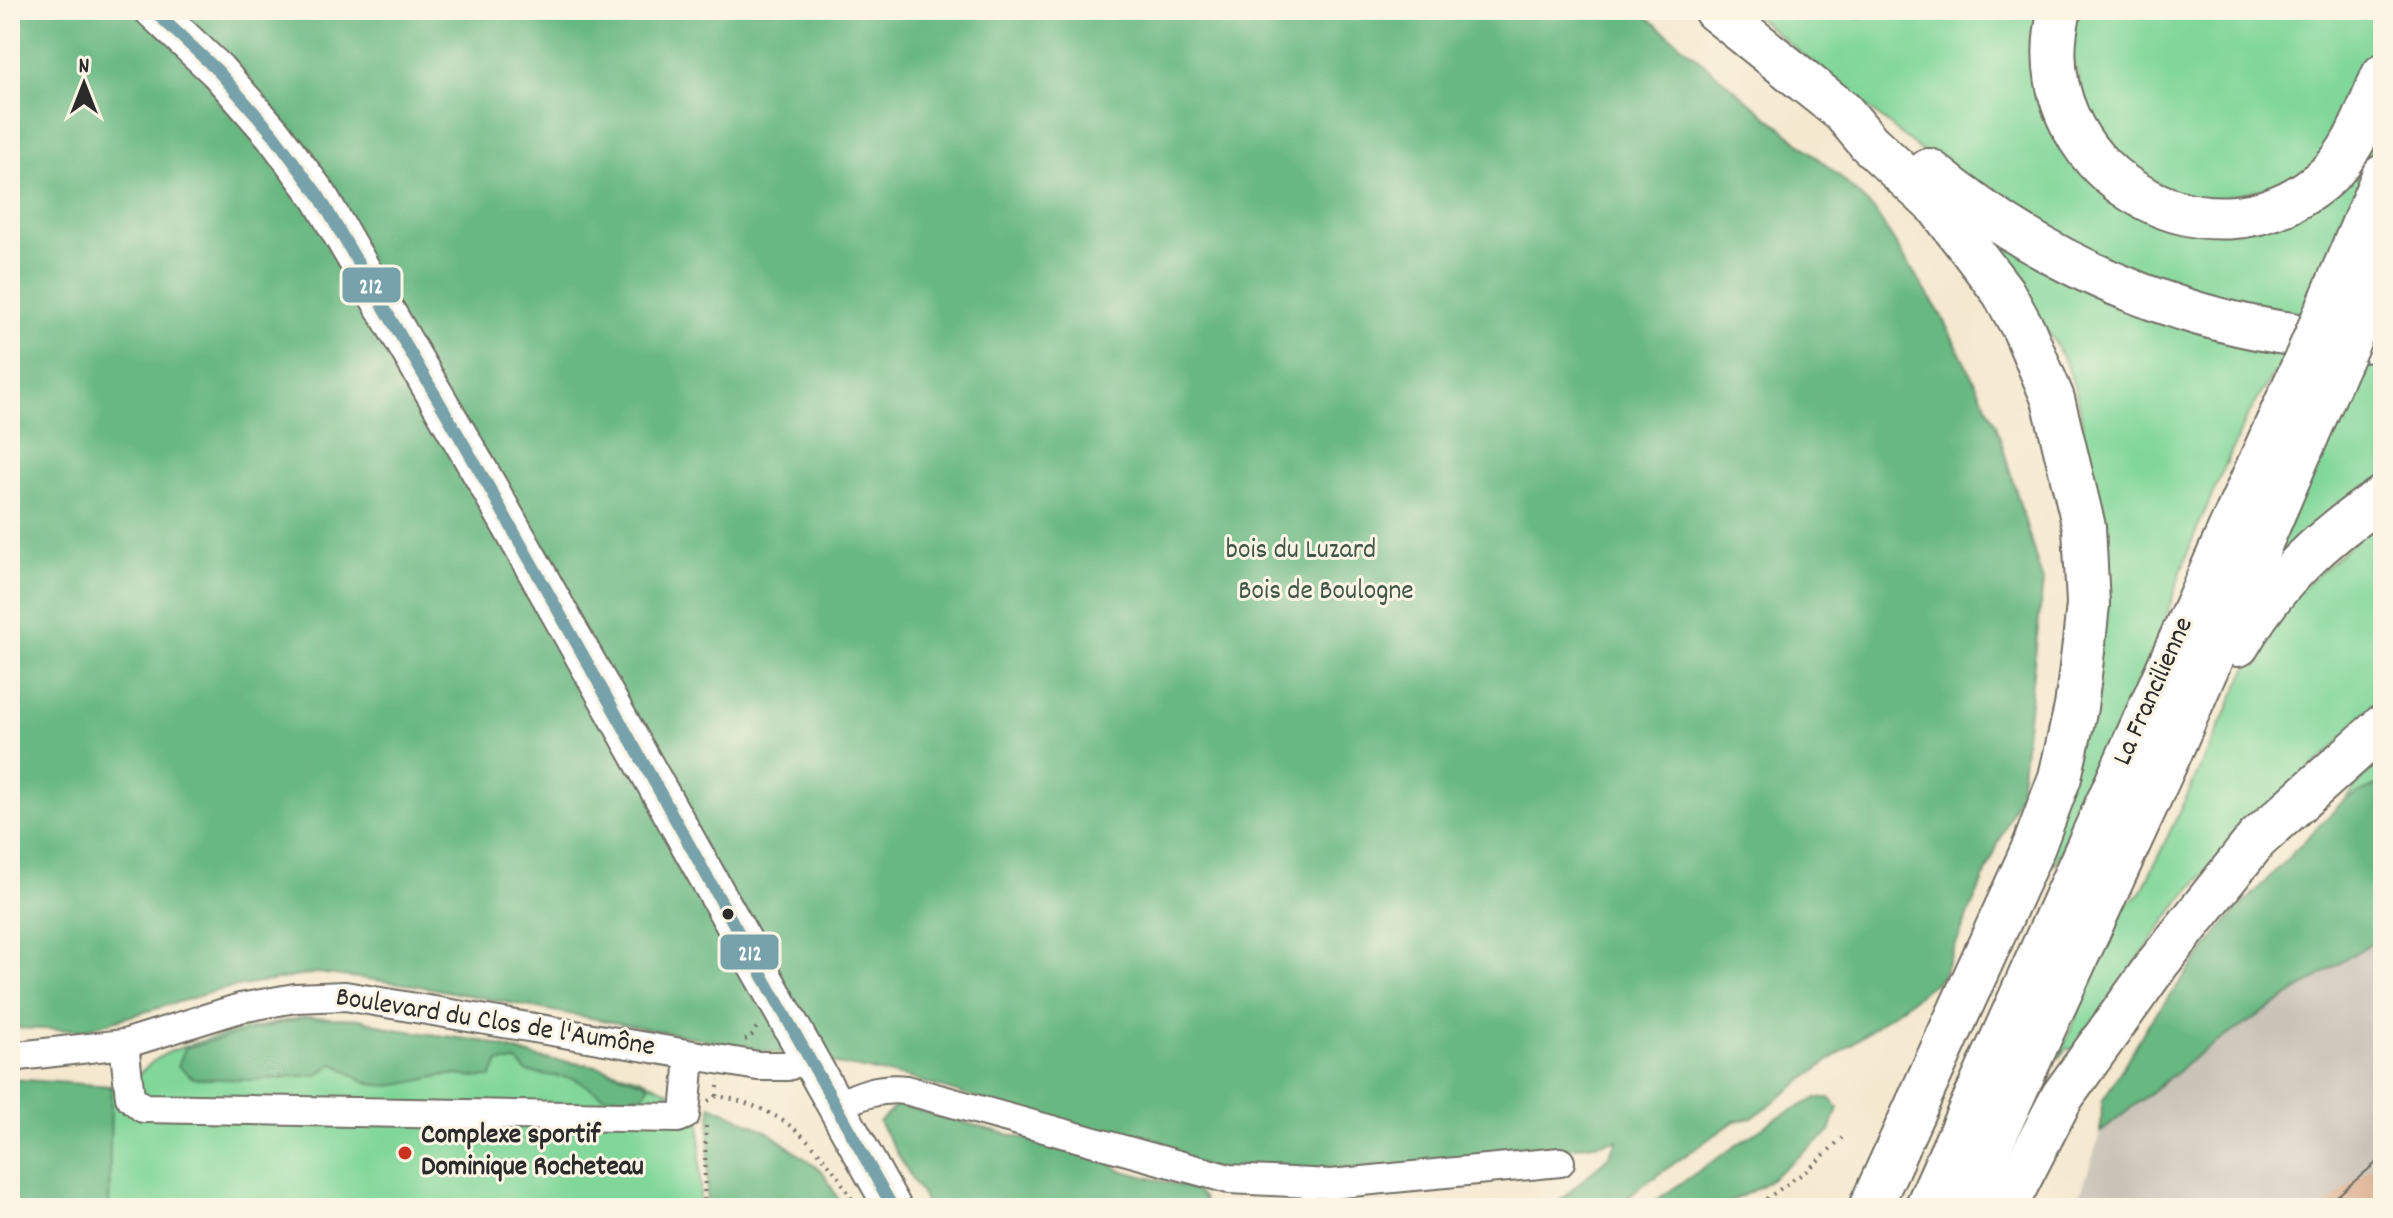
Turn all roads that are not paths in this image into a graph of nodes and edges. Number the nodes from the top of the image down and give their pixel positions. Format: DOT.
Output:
graph roads {
  1 [pos="153,10"];
  2 [pos="1715,10"];
  3 [pos="2060,10"];
  4 [pos="2383,75"];
  5 [pos="1843,112"];
  6 [pos="2383,176"];
  7 [pos="2383,265"];
  8 [pos="2349,300"];
  9 [pos="2383,341"];
  10 [pos="2321,364"];
  11 [pos="2383,497"];
  12 [pos="2383,726"];
  13 [pos="2170,754"];
  14 [pos="124,1044"];
  15 [pos="690,1056"];
  16 [pos="811,1056"];
  17 [pos="10,1057"];
  18 [pos="2086,1065"];
  19 [pos="837,1106"];
  20 [pos="1560,1162"];
  21 [pos="1935,1204"];
  22 [pos="893,1208"];
  23 [pos="1870,1208"];
  24 [pos="2005,1208"];
  25 [pos="2031,1208"];
  1 -- 16 [label="main road"];
  2 -- 5 [label="highway"];
  3 -- 4 [label="highway"];
  5 -- 9 [label="highway"];
  5 -- 23 [label="highway"];
  6 -- 8 [label="highway"];
  7 -- 8 [label="highway"];
  8 -- 10 [label="highway, bridge"];
  10 -- 13 [label="highway"];
  10 -- 21 [label="highway, La Francilienne"];
  11 -- 13 [label="highway"];
  12 -- 18 [label="highway"];
  13 -- 21 [label="highway, La Francilienne"];
  14 -- 15 [label="street, Boulevard du Clos de l'Aumône"];
  14 -- 15 [label="street"];
  14 -- 17 [label="street, Boulevard du Clos de l'Aumône"];
  15 -- 16 [label="street, Boulevard du Clos de l'Aumône"];
  16 -- 19 [label="main road"];
  18 -- 24 [label="highway"];
  18 -- 25 [label="highway"];
  19 -- 20 [label="street"];
  19 -- 22 [label="main road"];
}
